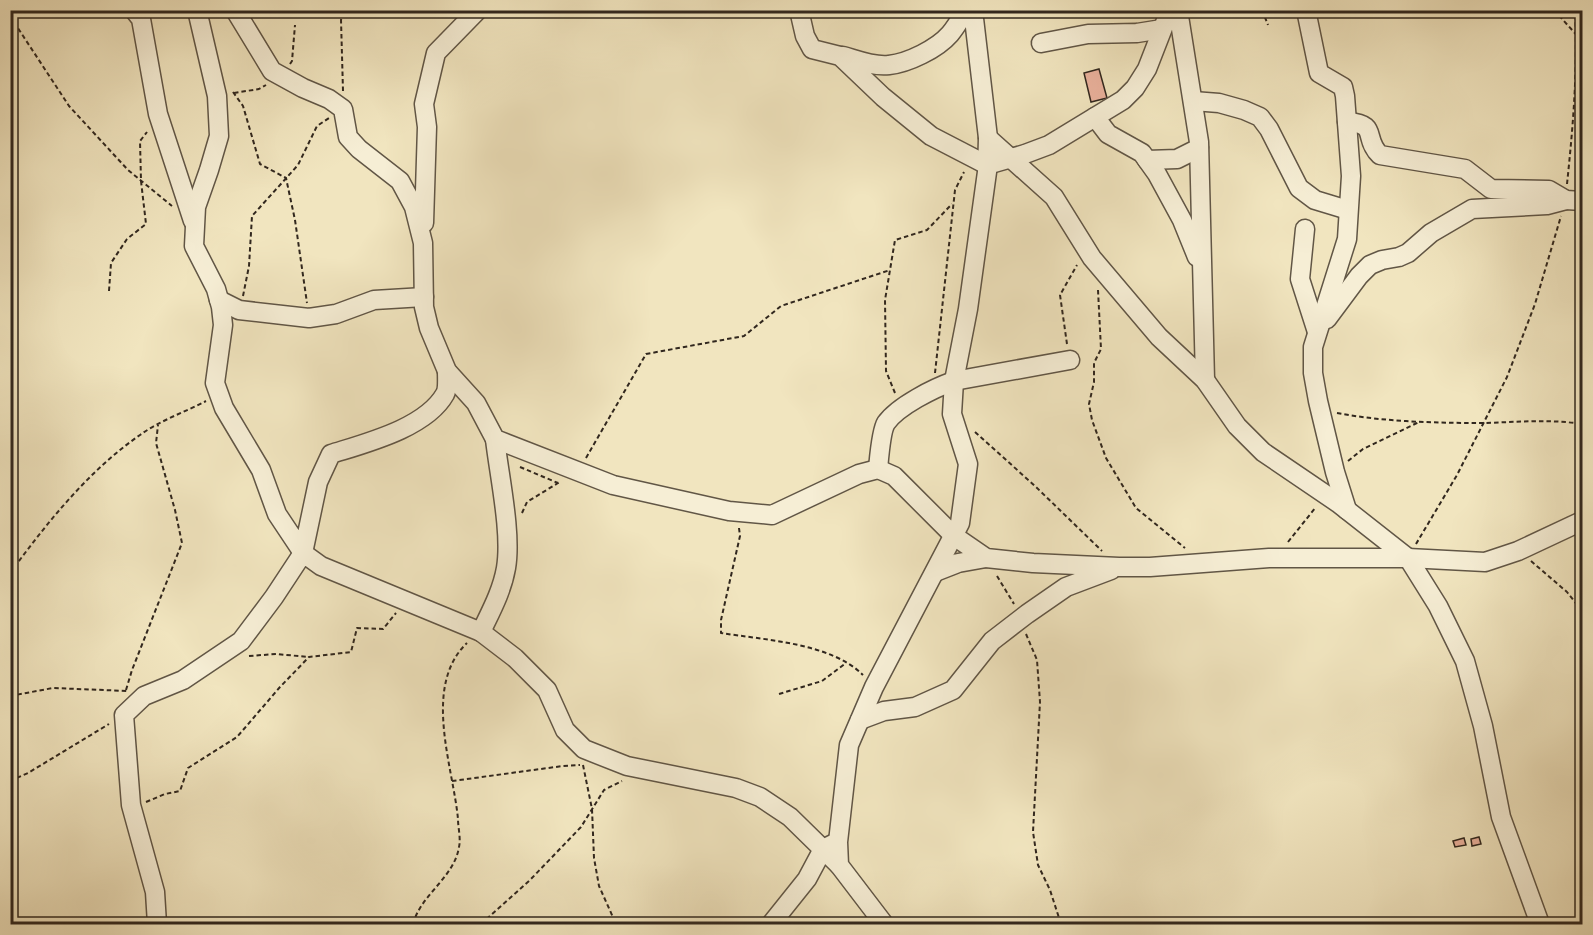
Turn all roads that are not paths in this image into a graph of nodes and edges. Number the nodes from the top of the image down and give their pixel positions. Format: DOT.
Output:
graph roads {
  1 [pos="134,10"];
  2 [pos="197,10"];
  3 [pos="235,10"];
  4 [pos="478,10"];
  5 [pos="799,10"];
  6 [pos="966,10"];
  7 [pos="973,10"];
  8 [pos="1170,10"];
  9 [pos="1306,10"];
  10 [pos="1179,11"];
  11 [pos="1162,29"];
  12 [pos="1041,43"];
  13 [pos="840,56"];
  14 [pos="1193,101"];
  15 [pos="1095,117"];
  16 [pos="1347,122"];
  17 [pos="988,138"];
  18 [pos="1199,148"];
  19 [pos="1010,159"];
  20 [pos="1147,160"];
  21 [pos="980,161"];
  22 [pos="1574,201"];
  23 [pos="1348,210"];
  24 [pos="195,226"];
  25 [pos="1305,229"];
  26 [pos="423,243"];
  27 [pos="1201,268"];
  28 [pos="424,297"];
  29 [pos="219,300"];
  30 [pos="1317,332"];
  31 [pos="1070,360"];
  32 [pos="447,371"];
  33 [pos="1205,380"];
  34 [pos="945,384"];
  35 [pos="495,439"];
  36 [pos="878,469"];
  37 [pos="1347,510"];
  38 [pos="1582,521"];
  39 [pos="954,537"];
  40 [pos="303,553"];
  41 [pos="986,558"];
  42 [pos="1408,558"];
  43 [pos="1119,567"];
  44 [pos="935,572"];
  45 [pos="481,632"];
  46 [pos="860,720"];
  47 [pos="830,846"];
  48 [pos="157,924"];
  49 [pos="771,924"];
  50 [pos="884,924"];
  51 [pos="1540,924"];
  1 -- 24 [label="street"];
  2 -- 24 [label="street"];
  3 -- 26 [label="street"];
  4 -- 26 [label="street"];
  5 -- 13 [label="street"];
  6 -- 13 [label="street"];
  7 -- 17 [label="street"];
  8 -- 11 [label="street"];
  9 -- 16 [label="street"];
  10 -- 14 [label="street"];
  11 -- 12 [label="street"];
  11 -- 15 [label="street"];
  13 -- 21 [label="street"];
  14 -- 18 [label="street"];
  14 -- 23 [label="street"];
  15 -- 19 [label="street"];
  15 -- 20 [label="street"];
  16 -- 22 [label="street"];
  16 -- 23 [label="street"];
  17 -- 19 [label="street"];
  17 -- 21 [label="street"];
  18 -- 20 [label="street"];
  18 -- 27 [label="street"];
  19 -- 21 [label="street"];
  19 -- 33 [label="street"];
  20 -- 27 [label="street"];
  21 -- 34 [label="street"];
  22 -- 30 [label="street"];
  23 -- 30 [label="street"];
  24 -- 29 [label="street"];
  25 -- 30 [label="street"];
  26 -- 28 [label="street"];
  27 -- 33 [label="street"];
  28 -- 29 [label="street"];
  28 -- 32 [label="street"];
  29 -- 40 [label="street"];
  30 -- 37 [label="street"];
  31 -- 34 [label="street"];
  32 -- 35 [label="street"];
  32 -- 40 [label="street"];
  33 -- 37 [label="street"];
  34 -- 36 [label="street"];
  34 -- 39 [label="street"];
  35 -- 36 [label="street"];
  35 -- 45 [label="street"];
  36 -- 39 [label="street"];
  37 -- 42 [label="street"];
  38 -- 42 [label="street"];
  39 -- 41 [label="street"];
  39 -- 44 [label="street"];
  40 -- 45 [label="street"];
  40 -- 48 [label="street"];
  41 -- 43 [label="street"];
  41 -- 44 [label="street"];
  42 -- 43 [label="street"];
  42 -- 51 [label="street"];
  43 -- 46 [label="street"];
  44 -- 46 [label="street"];
  45 -- 47 [label="street"];
  46 -- 47 [label="street"];
  47 -- 49 [label="street"];
  47 -- 50 [label="street"];
}
